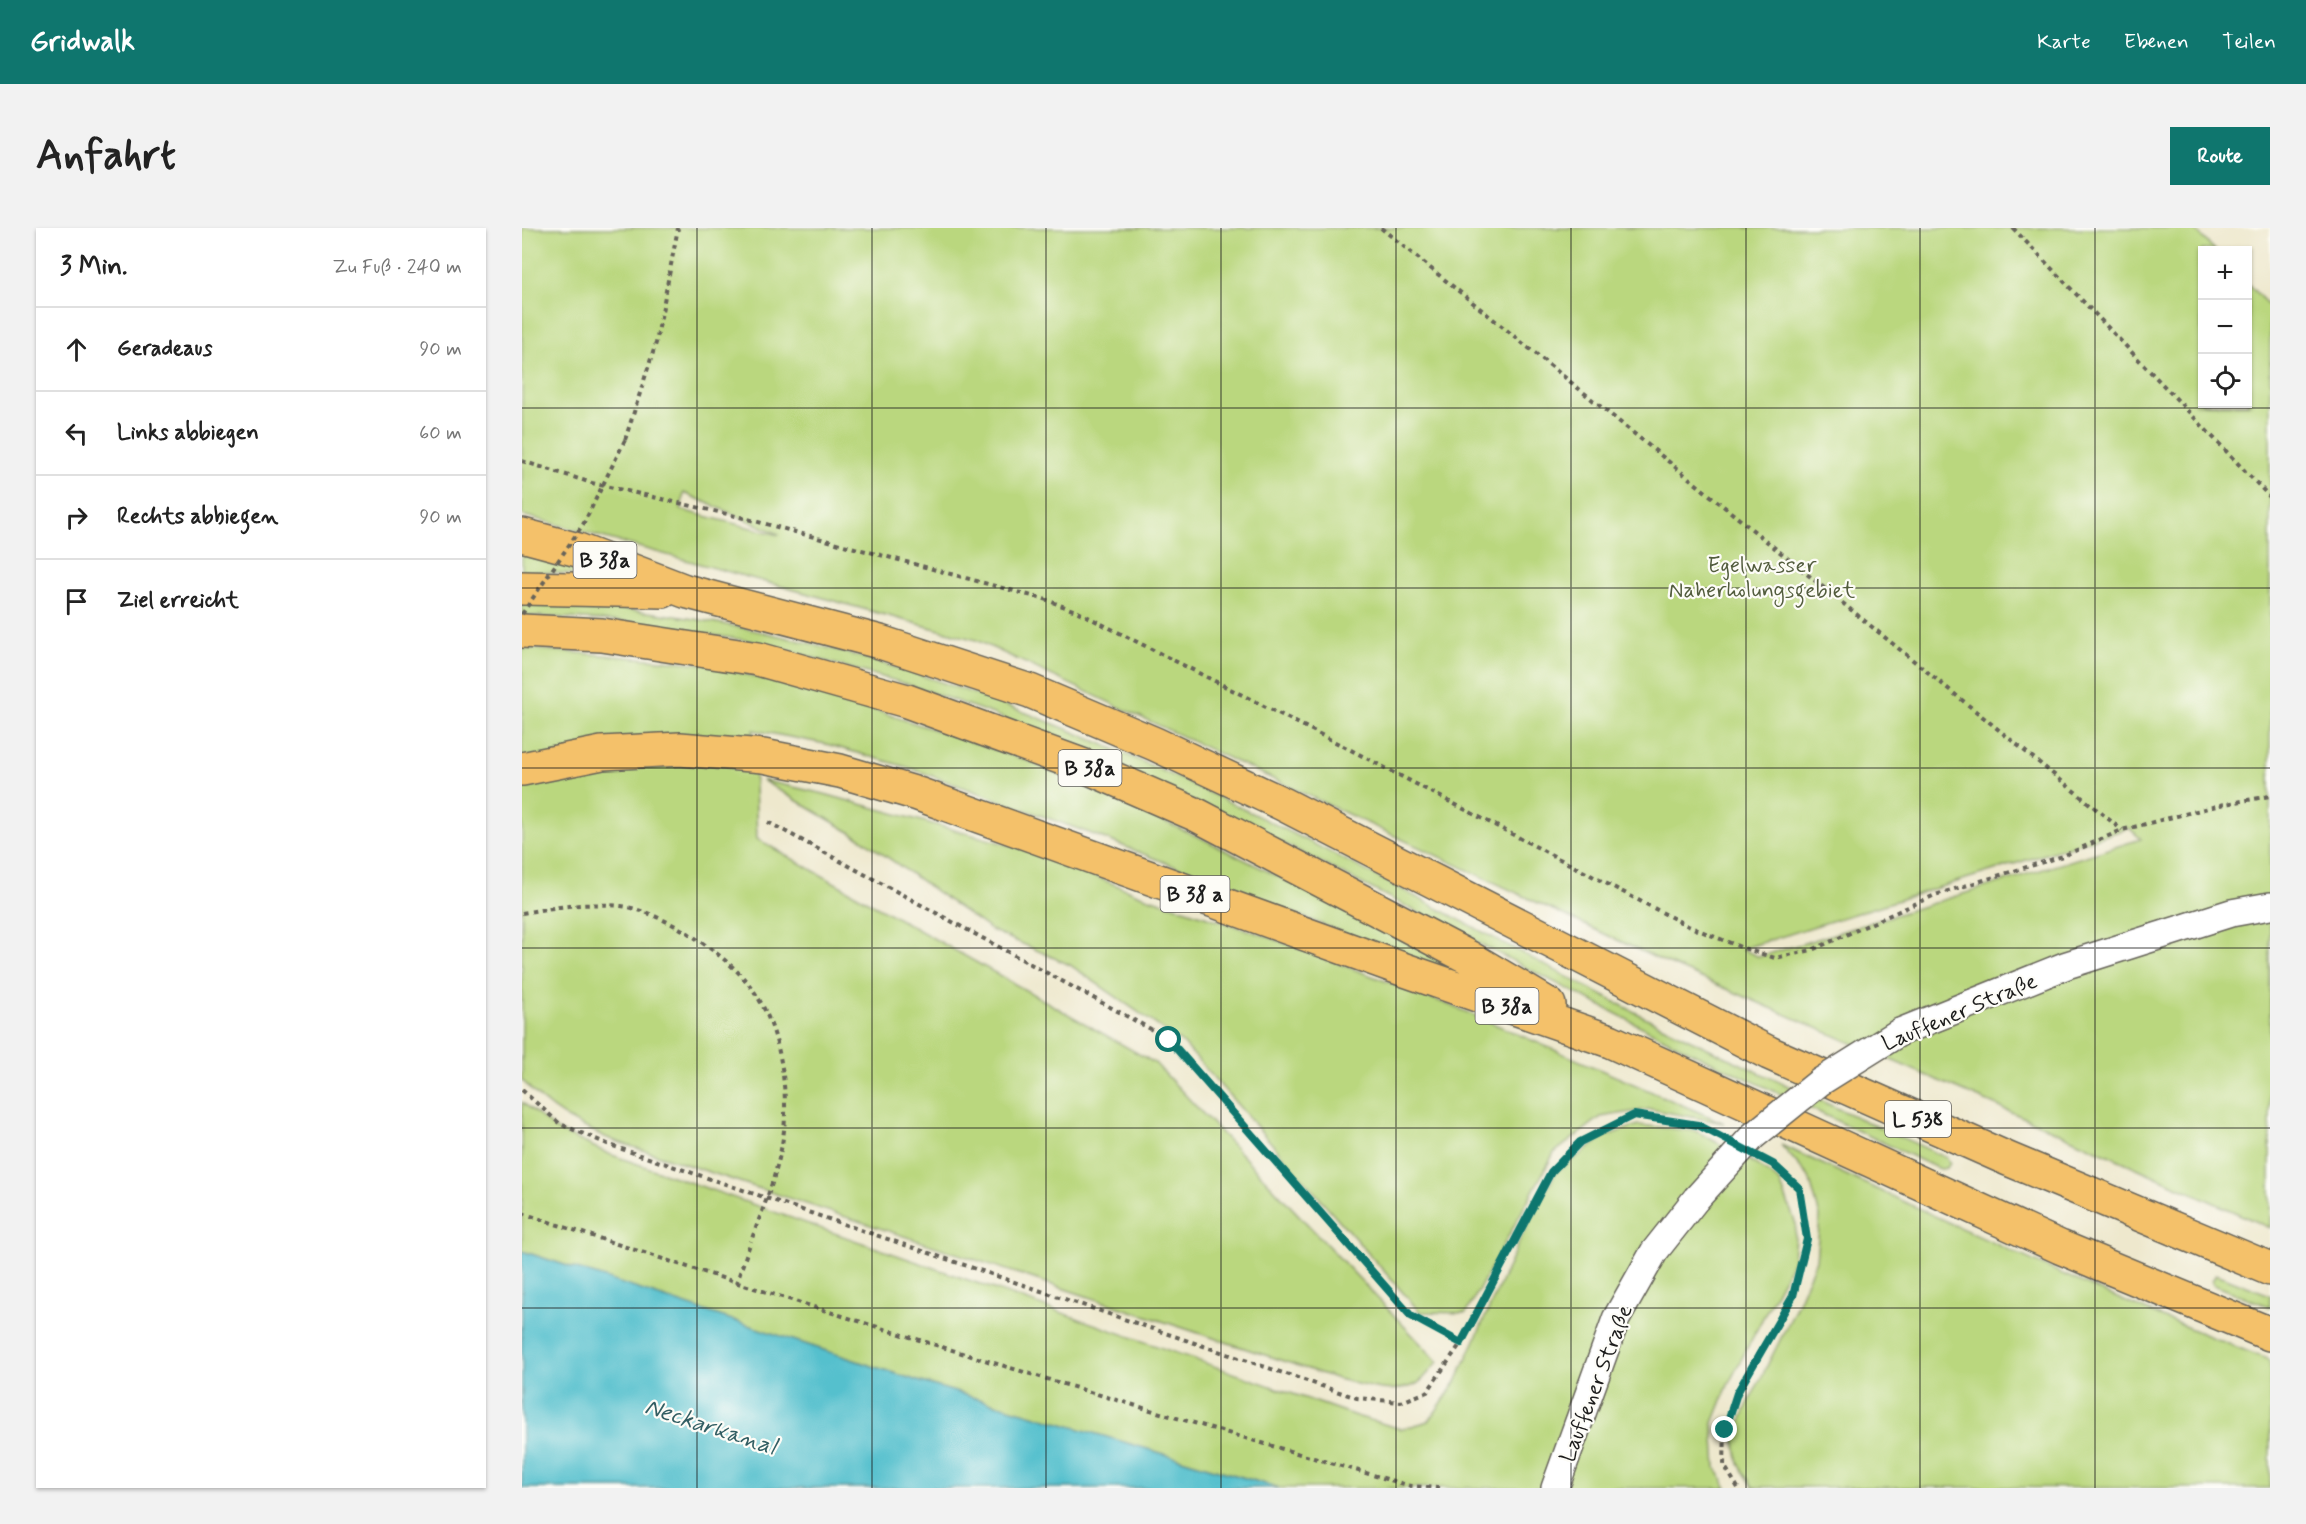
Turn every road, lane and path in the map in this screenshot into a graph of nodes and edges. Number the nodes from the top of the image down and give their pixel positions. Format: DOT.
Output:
graph roads {
  1 [pos="678,228"];
  2 [pos="1381,228"];
  3 [pos="2013,228"];
  4 [pos="522,461"];
  5 [pos="2270,497"];
  6 [pos="522,535"];
  7 [pos="522,588"];
  8 [pos="685,591"];
  9 [pos="522,614"];
  10 [pos="522,631"];
  11 [pos="522,769"];
  12 [pos="2270,796"];
  13 [pos="768,822"];
  14 [pos="2122,830"];
  15 [pos="2270,906"];
  16 [pos="522,913"];
  17 [pos="1574,953"];
  18 [pos="1405,970"];
  19 [pos="1610,1041"];
  20 [pos="522,1090"];
  21 [pos="1726,1140"];
  22 [pos="1764,1159"];
  23 [pos="522,1213"];
  24 [pos="2270,1269"];
  25 [pos="736,1284"];
  26 [pos="2270,1334"];
  27 [pos="1461,1343"];
  28 [pos="1412,1487"];
  29 [pos="1439,1488"];
  30 [pos="1555,1488"];
  31 [pos="1738,1488"];
  1 -- 9 [label="path, bridge"];
  2 -- 14 [label="path"];
  3 -- 5 [label="path"];
  4 -- 14 [label="path"];
  6 -- 8 [label="highway, B 38a"];
  7 -- 8 [label="highway, B 38a"];
  8 -- 17 [label="highway, B 38a"];
  10 -- 19 [label="highway, B 38a"];
  11 -- 18 [label="highway, B 38 a"];
  12 -- 14 [label="path"];
  13 -- 27 [label="path"];
  15 -- 30 [label="street, Lauffener Straße, bridge"];
  16 -- 25 [label="path, bridge"];
  17 -- 24 [label="highway, L 538"];
  18 -- 19 [label="highway, B 38a"];
  19 -- 26 [label="highway, L 538"];
  20 -- 27 [label="path"];
  21 -- 27 [label="path"];
  22 -- 31 [label="path"];
  23 -- 25 [label="path"];
  25 -- 28 [label="path"];
  28 -- 29 [label="path"];
}
